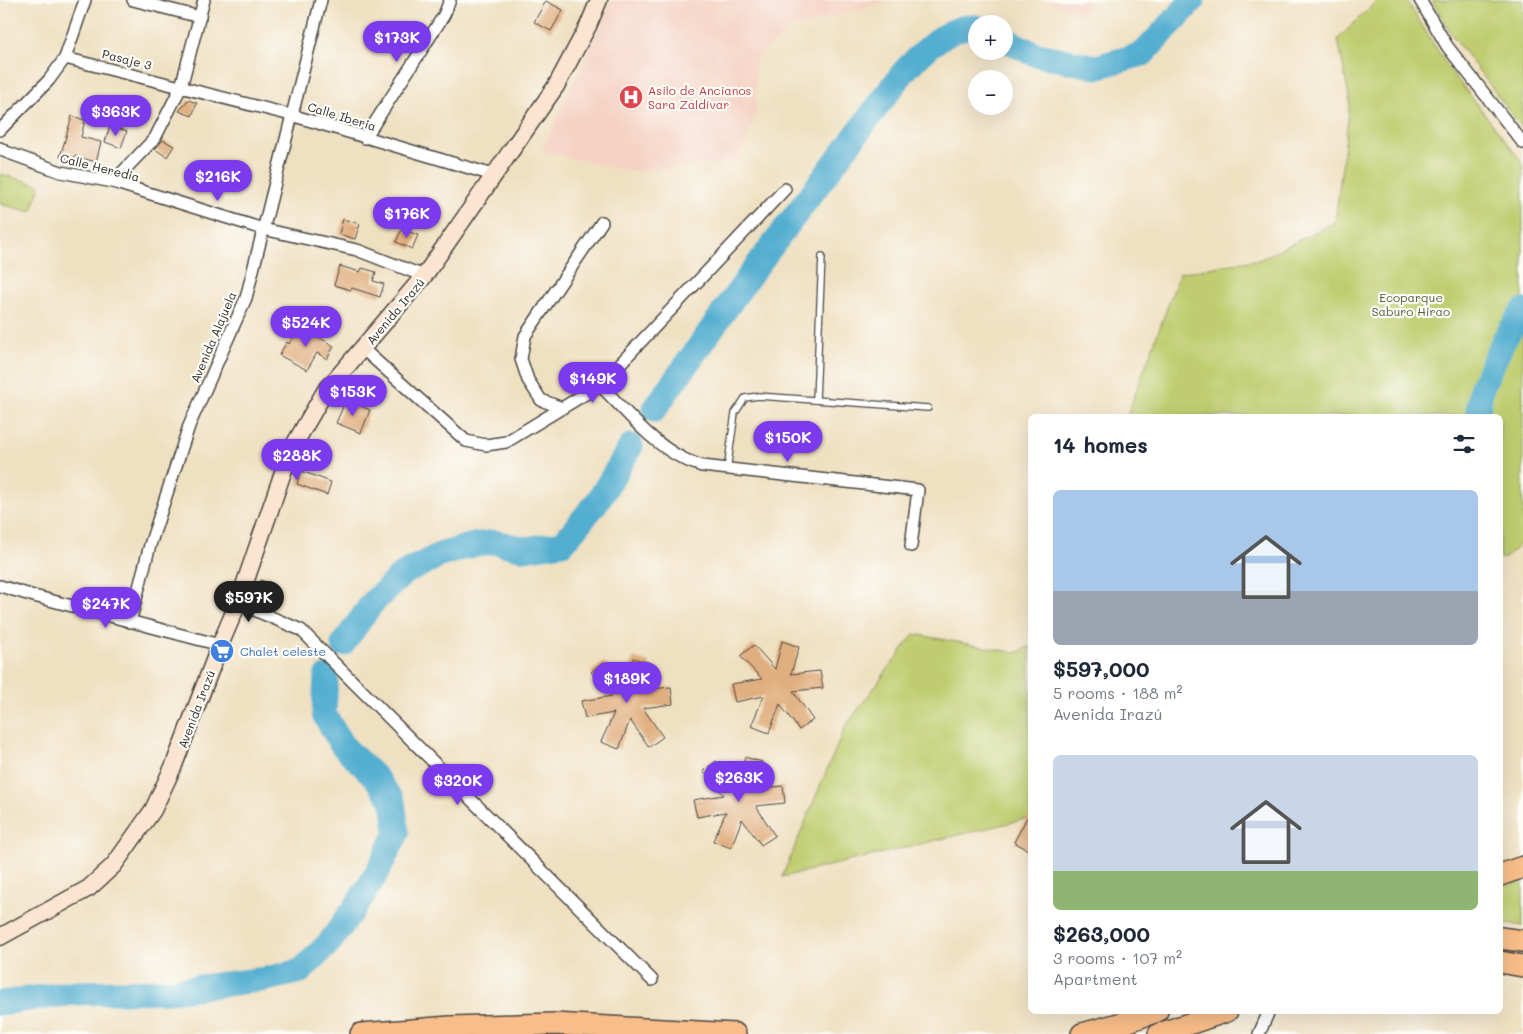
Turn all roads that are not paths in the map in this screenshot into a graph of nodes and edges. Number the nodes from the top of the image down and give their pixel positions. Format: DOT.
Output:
graph roads {
  1 [pos="85,0"];
  2 [pos="133,0"];
  3 [pos="204,0"];
  4 [pos="321,0"];
  5 [pos="450,0"];
  6 [pos="599,0"];
  7 [pos="1420,0"];
  8 [pos="200,17"];
  9 [pos="65,58"];
  10 [pos="181,87"];
  11 [pos="291,115"];
  12 [pos="0,130"];
  13 [pos="365,138"];
  14 [pos="1523,143"];
  15 [pos="0,148"];
  16 [pos="493,174"];
  17 [pos="113,182"];
  18 [pos="785,189"];
  19 [pos="602,222"];
  20 [pos="263,229"];
  21 [pos="822,256"];
  22 [pos="424,276"];
  23 [pos="363,349"];
  24 [pos="600,385"];
  25 [pos="816,400"];
  26 [pos="562,408"];
  27 [pos="928,408"];
  28 [pos="727,470"];
  29 [pos="911,546"];
  30 [pos="0,586"];
  31 [pos="238,603"];
  32 [pos="130,622"];
  33 [pos="220,645"];
  34 [pos="1523,866"];
  35 [pos="1503,874"];
  36 [pos="1523,875"];
  37 [pos="1503,882"];
  38 [pos="0,937"];
  39 [pos="1503,963"];
  40 [pos="1523,966"];
  41 [pos="652,980"];
  42 [pos="1149,1014"];
  43 [pos="1219,1014"];
  44 [pos="1268,1014"];
  45 [pos="361,1034"];
  46 [pos="735,1034"];
  47 [pos="1082,1034"];
  48 [pos="1159,1034"];
  49 [pos="1259,1034"];
  1 -- 9 [label="street"];
  2 -- 8 [label="street"];
  3 -- 8 [label="street"];
  4 -- 11 [label="street, Avenida Alajuela"];
  5 -- 13 [label="street"];
  6 -- 16 [label="street, Avenida Irazú"];
  7 -- 14 [label="street"];
  8 -- 10 [label="street"];
  9 -- 10 [label="street, Pasaje 3"];
  9 -- 12 [label="street"];
  10 -- 11 [label="street, Calle Iberia"];
  10 -- 17 [label="street"];
  11 -- 13 [label="street, Calle Iberia"];
  11 -- 20 [label="street, Avenida Alajuela"];
  13 -- 16 [label="street, Calle Iberia"];
  15 -- 17 [label="street, Calle Heredia"];
  16 -- 22 [label="street, Avenida Irazú"];
  17 -- 20 [label="street, Calle Heredia"];
  18 -- 24 [label="street"];
  19 -- 26 [label="street"];
  20 -- 22 [label="street, Calle Heredia"];
  20 -- 32 [label="street, Avenida Alajuela"];
  21 -- 25 [label="lane"];
  22 -- 23 [label="street, Avenida Irazú"];
  23 -- 26 [label="street"];
  23 -- 31 [label="street, Avenida Irazú"];
  24 -- 26 [label="street"];
  24 -- 28 [label="street"];
  25 -- 27 [label="lane"];
  25 -- 28 [label="lane"];
  28 -- 29 [label="street"];
  30 -- 32 [label="street"];
  31 -- 33 [label="street, Avenida Irazú"];
  31 -- 41 [label="street"];
  32 -- 33 [label="street"];
  33 -- 38 [label="street, Avenida Irazú"];
  34 -- 35 [label="highway"];
  36 -- 37 [label="highway"];
  39 -- 40 [label="highway"];
  42 -- 47 [label="highway"];
  43 -- 48 [label="highway"];
  44 -- 49 [label="street"];
  45 -- 46 [label="highway"];
}
